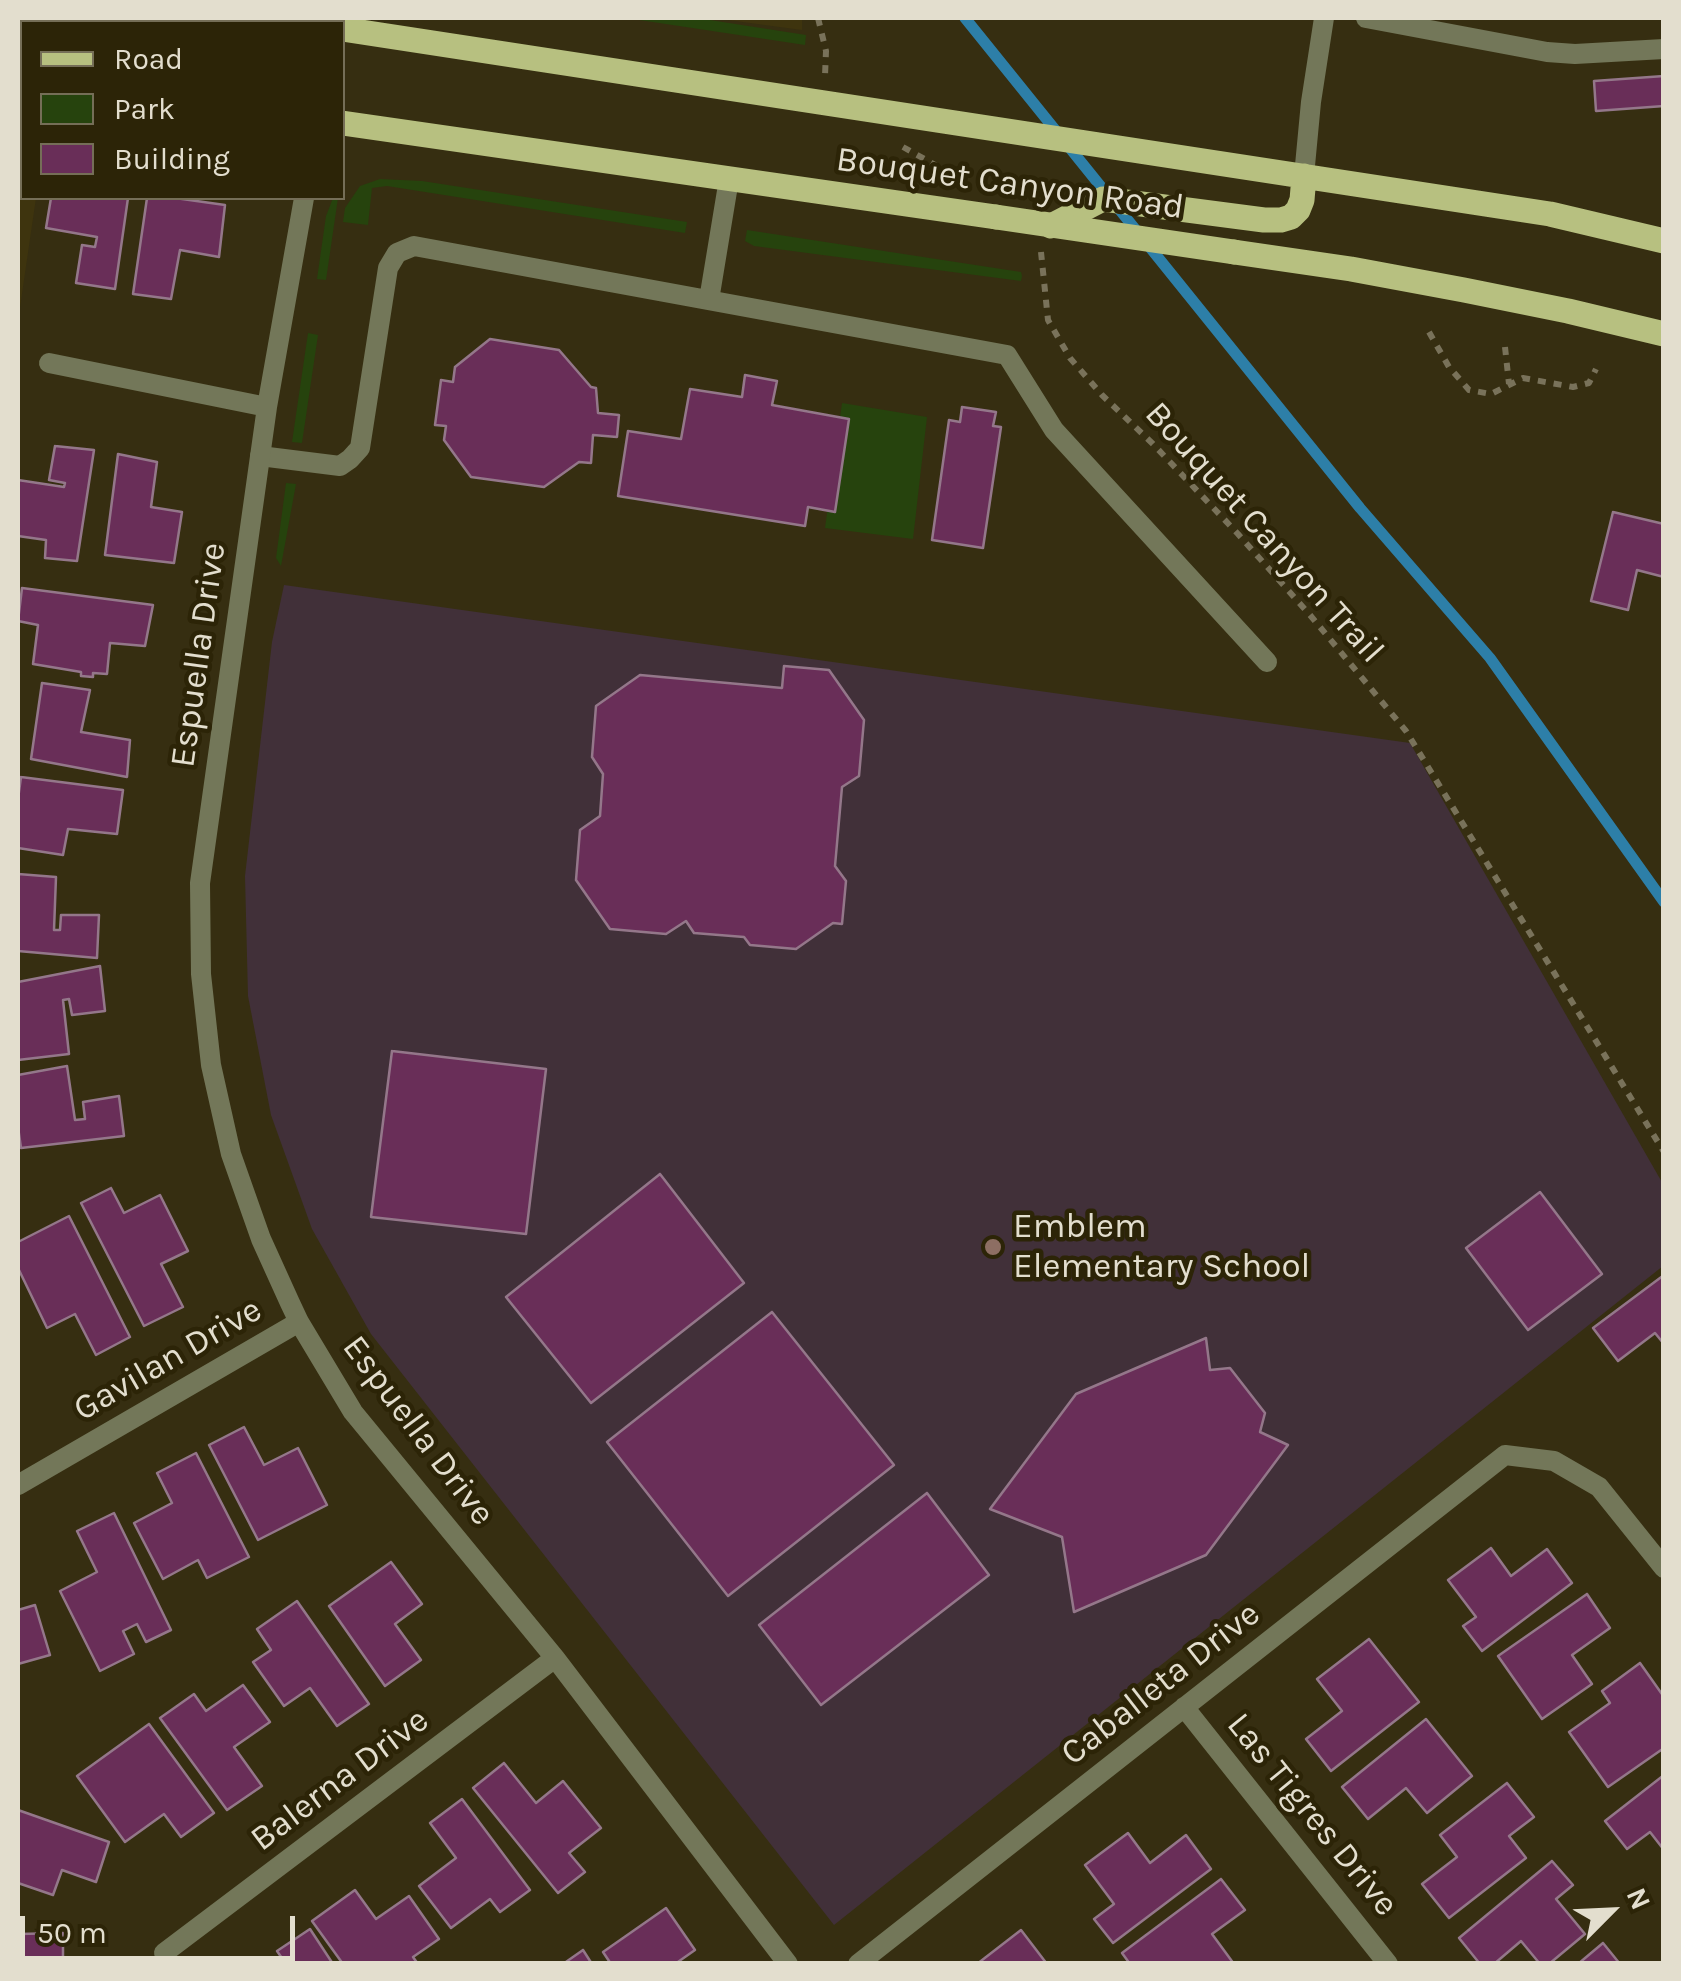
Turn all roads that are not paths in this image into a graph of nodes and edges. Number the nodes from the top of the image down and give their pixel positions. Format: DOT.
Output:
graph roads {
  1 [pos="1324,18"];
  2 [pos="1366,18"];
  3 [pos="345,29"];
  4 [pos="1664,49"];
  5 [pos="345,123"];
  6 [pos="1304,176"];
  7 [pos="729,179"];
  8 [pos="304,200"];
  9 [pos="1046,226"];
  10 [pos="1664,241"];
  11 [pos="709,300"];
  12 [pos="1664,334"];
  13 [pos="49,363"];
  14 [pos="267,407"];
  15 [pos="260,456"];
  16 [pos="1267,662"];
  17 [pos="299,1322"];
  18 [pos="18,1485"];
  19 [pos="1664,1568"];
  20 [pos="555,1658"];
  21 [pos="1184,1707"];
  22 [pos="164,1953"];
  23 [pos="788,1964"];
  24 [pos="858,1964"];
  25 [pos="1388,1964"];
  1 -- 6 [label="street"];
  2 -- 4 [label="street"];
  3 -- 6 [label="main road, Bouquet Canyon Road"];
  5 -- 7 [label="main road, Bouquet Canyon Road"];
  6 -- 9 [label="main road"];
  6 -- 10 [label="main road, Bouquet Canyon Road"];
  7 -- 9 [label="main road, Bouquet Canyon Road, bridge"];
  7 -- 11 [label="street"];
  8 -- 14 [label="street, Espuella Drive"];
  9 -- 12 [label="main road, Bouquet Canyon Road, bridge"];
  11 -- 15 [label="street"];
  11 -- 16 [label="street"];
  13 -- 14 [label="street"];
  14 -- 15 [label="street, Espuella Drive"];
  15 -- 17 [label="street, Espuella Drive"];
  17 -- 18 [label="street, Gavilan Drive"];
  17 -- 20 [label="street, Espuella Drive"];
  19 -- 21 [label="street, Caballeta Drive"];
  20 -- 22 [label="street, Balerna Drive"];
  20 -- 23 [label="street, Espuella Drive"];
  21 -- 24 [label="street, Caballeta Drive"];
  21 -- 25 [label="street, Las Tigres Drive"];
}
